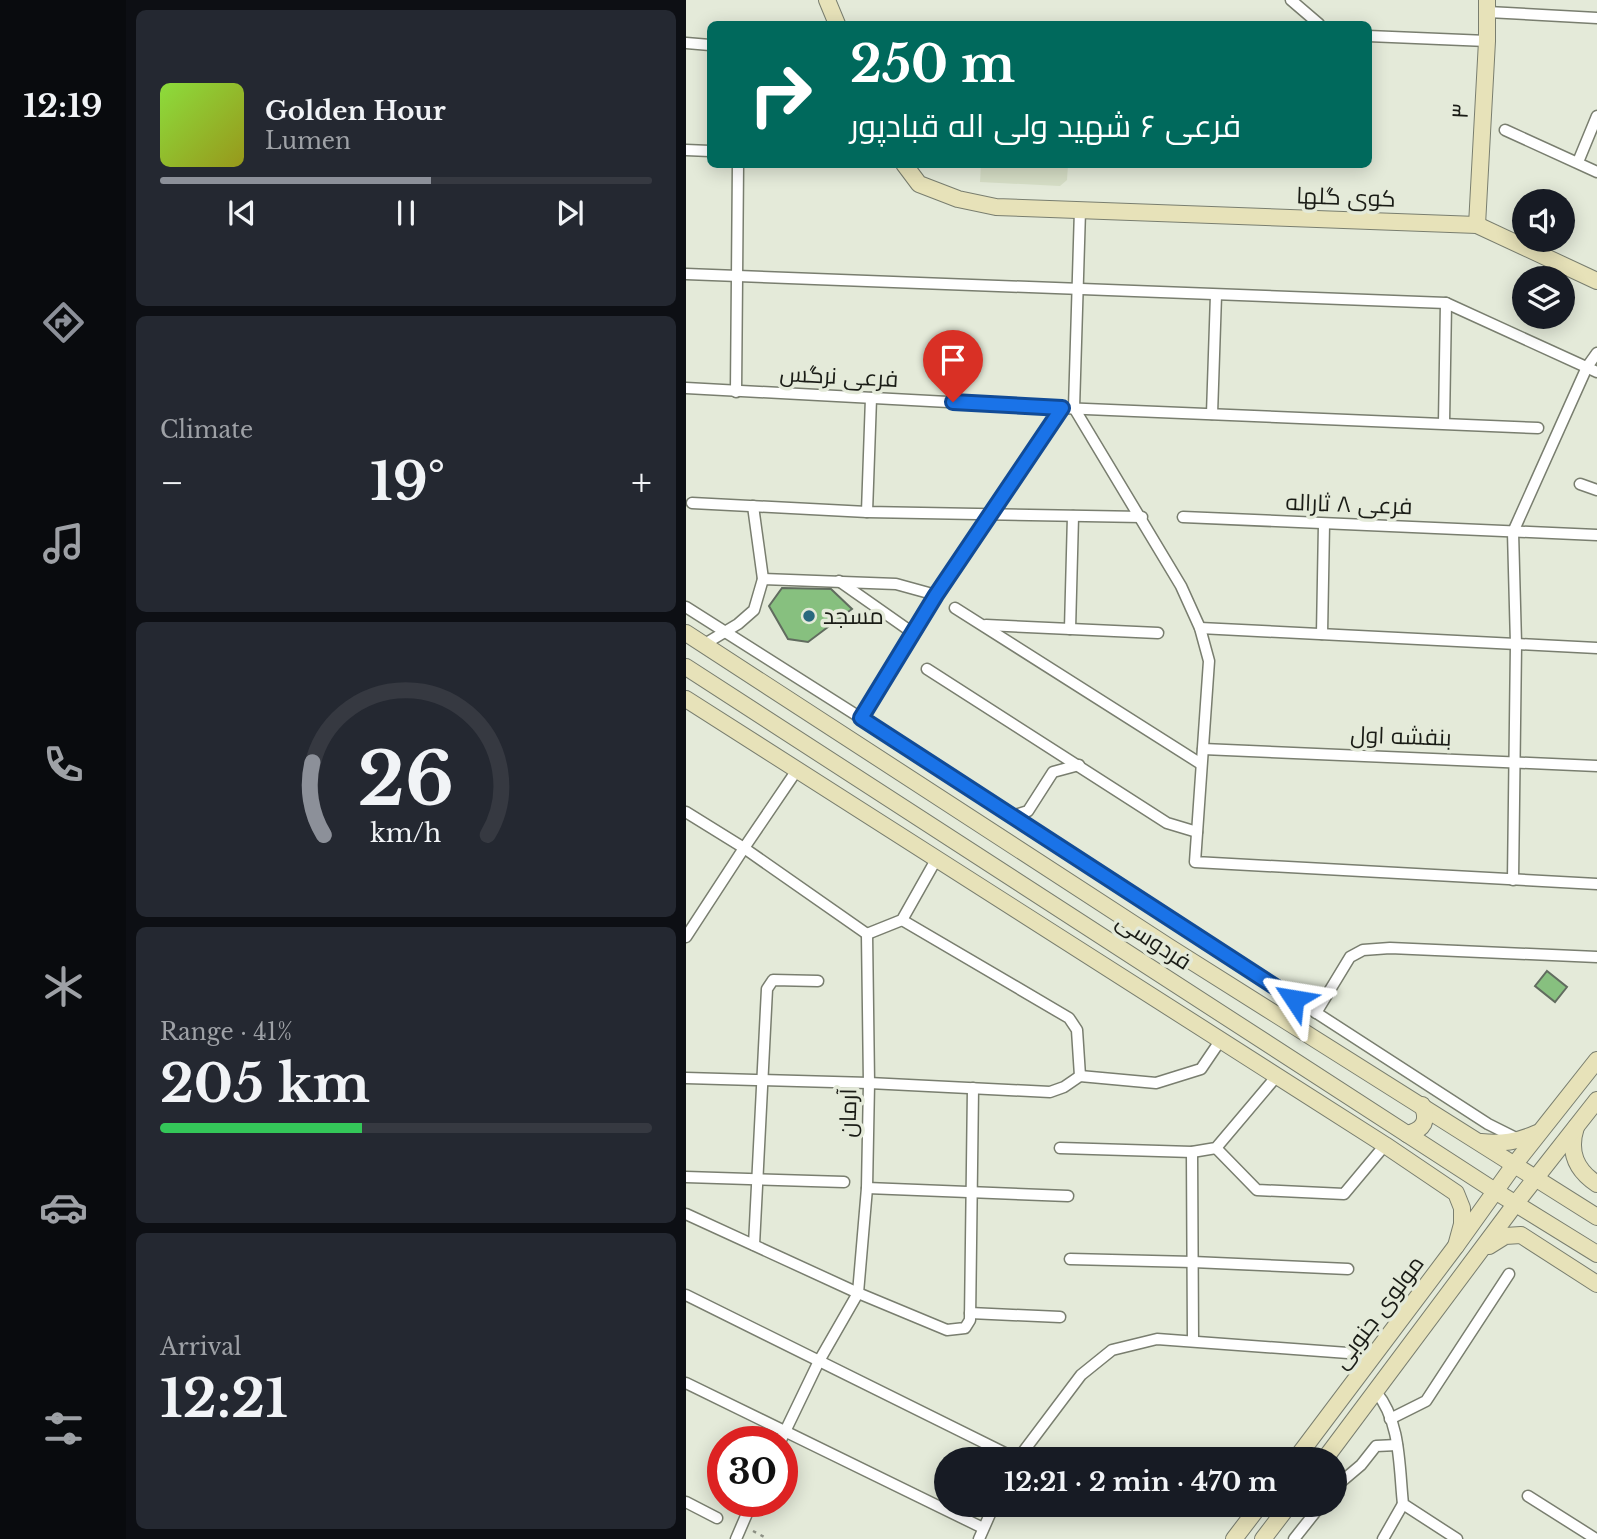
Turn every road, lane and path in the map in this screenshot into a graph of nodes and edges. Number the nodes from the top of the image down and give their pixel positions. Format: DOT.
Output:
graph roads {
  1 [pos="827,0"];
  2 [pos="1291,0"];
  3 [pos="1488,6"];
  4 [pos="1597,18"];
  5 [pos="836,21"];
  6 [pos="1316,21"];
  7 [pos="1372,36"];
  8 [pos="1487,41"];
  9 [pos="686,43"];
  10 [pos="707,45"];
  11 [pos="1597,116"];
  12 [pos="1505,130"];
  13 [pos="686,150"];
  14 [pos="707,150"];
  15 [pos="1578,162"];
  16 [pos="738,168"];
  17 [pos="907,168"];
  18 [pos="1597,172"];
  19 [pos="1080,210"];
  20 [pos="1477,225"];
  21 [pos="686,274"];
  22 [pos="738,276"];
  23 [pos="1597,281"];
  24 [pos="1078,290"];
  25 [pos="1216,295"];
  26 [pos="1446,303"];
  27 [pos="1597,353"];
  28 [pos="1592,370"];
  29 [pos="686,388"];
  30 [pos="736,392"];
  31 [pos="871,398"];
  32 [pos="1062,408"];
  33 [pos="1074,408"];
  34 [pos="1212,414"];
  35 [pos="1444,423"];
  36 [pos="1538,428"];
  37 [pos="1580,484"];
  38 [pos="1597,490"];
  39 [pos="692,503"];
  40 [pos="753,506"];
  41 [pos="867,512"];
  42 [pos="988,515"];
  43 [pos="1073,516"];
  44 [pos="1142,517"];
  45 [pos="1183,517"];
  46 [pos="1324,524"];
  47 [pos="1513,532"];
  48 [pos="1597,535"];
  49 [pos="763,579"];
  50 [pos="839,580"];
  51 [pos="936,595"];
  52 [pos="686,607"];
  53 [pos="955,608"];
  54 [pos="983,625"];
  55 [pos="1200,628"];
  56 [pos="1070,629"];
  57 [pos="724,632"];
  58 [pos="912,633"];
  59 [pos="1158,633"];
  60 [pos="686,634"];
  61 [pos="1322,634"];
  62 [pos="1516,644"];
  63 [pos="704,645"];
  64 [pos="1597,648"];
  65 [pos="686,667"];
  66 [pos="927,669"];
  67 [pos="686,699"];
  68 [pos="861,718"];
  69 [pos="1203,749"];
  70 [pos="924,759"];
  71 [pos="1516,762"];
  72 [pos="1201,764"];
  73 [pos="1079,765"];
  74 [pos="1597,766"];
  75 [pos="797,771"];
  76 [pos="910,778"];
  77 [pos="686,812"];
  78 [pos="1006,813"];
  79 [pos="1197,832"];
  80 [pos="744,848"];
  81 [pos="937,858"];
  82 [pos="1513,880"];
  83 [pos="1597,884"];
  84 [pos="902,920"];
  85 [pos="867,934"];
  86 [pos="686,937"];
  87 [pos="1597,957"];
  88 [pos="818,981"];
  89 [pos="1316,1013"];
  90 [pos="1220,1041"];
  91 [pos="1597,1060"];
  92 [pos="1080,1076"];
  93 [pos="1276,1077"];
  94 [pos="686,1078"];
  95 [pos="763,1080"];
  96 [pos="869,1083"];
  97 [pos="973,1088"];
  98 [pos="1597,1100"];
  99 [pos="1422,1105"];
  100 [pos="1577,1123"];
  101 [pos="1542,1130"];
  102 [pos="1407,1134"];
  103 [pos="1521,1140"];
  104 [pos="1479,1142"];
  105 [pos="1385,1145"];
  106 [pos="1060,1148"];
  107 [pos="1216,1148"];
  108 [pos="1192,1152"];
  109 [pos="1514,1165"];
  110 [pos="686,1177"];
  111 [pos="1535,1178"];
  112 [pos="758,1179"];
  113 [pos="844,1182"];
  114 [pos="1597,1184"];
  115 [pos="867,1188"];
  116 [pos="1495,1191"];
  117 [pos="971,1192"];
  118 [pos="1068,1196"];
  119 [pos="1516,1203"];
  120 [pos="686,1214"];
  121 [pos="1597,1217"];
  122 [pos="754,1245"];
  123 [pos="1456,1245"];
  124 [pos="1483,1250"];
  125 [pos="1597,1254"];
  126 [pos="1070,1259"];
  127 [pos="1192,1262"];
  128 [pos="1348,1269"];
  129 [pos="1509,1273"];
  130 [pos="1597,1284"];
  131 [pos="858,1293"];
  132 [pos="686,1295"];
  133 [pos="970,1313"];
  134 [pos="1060,1317"];
  135 [pos="1193,1340"];
  136 [pos="1375,1355"];
  137 [pos="819,1361"];
  138 [pos="686,1383"];
  139 [pos="1376,1392"];
  140 [pos="1390,1419"];
  141 [pos="763,1426"];
  142 [pos="788,1426"];
  143 [pos="798,1444"];
  144 [pos="1397,1445"];
  145 [pos="993,1447"];
  146 [pos="1026,1447"];
  147 [pos="1305,1447"];
  148 [pos="1334,1447"];
  149 [pos="1347,1477"];
  150 [pos="1528,1496"];
  151 [pos="686,1502"];
  152 [pos="1403,1504"];
  153 [pos="745,1517"];
  154 [pos="989,1517"];
  155 [pos="1251,1517"];
  156 [pos="1280,1517"];
  157 [pos="1311,1517"];
  158 [pos="717,1518"];
  159 [pos="741,1525"];
  160 [pos="981,1534"];
  161 [pos="736,1539"];
  162 [pos="768,1539"];
  163 [pos="1234,1539"];
  164 [pos="1263,1539"];
  165 [pos="1294,1539"];
  166 [pos="1383,1539"];
  167 [pos="1457,1539"];
  168 [pos="1596,1539"];
  1 -- 5 [label="street"];
  2 -- 6 [label="street"];
  3 -- 4 [label="street"];
  3 -- 8 [label="street, ۳"];
  7 -- 8 [label="street"];
  8 -- 20 [label="street, ۳"];
  9 -- 10 [label="street"];
  11 -- 15 [label="street"];
  12 -- 15 [label="street"];
  13 -- 14 [label="street"];
  15 -- 18 [label="street"];
  16 -- 22 [label="street"];
  17 -- 19 [label="street, کوی گلها"];
  19 -- 20 [label="street, کوی گلها"];
  19 -- 24 [label="street"];
  20 -- 23 [label="street, کوی گلها"];
  21 -- 22 [label="street"];
  22 -- 24 [label="street"];
  22 -- 30 [label="street"];
  24 -- 25 [label="street"];
  24 -- 33 [label="street"];
  25 -- 26 [label="street"];
  25 -- 34 [label="street"];
  26 -- 28 [label="street"];
  26 -- 35 [label="street"];
  27 -- 28 [label="street"];
  28 -- 47 [label="street"];
  29 -- 30 [label="street, فرعی نرگس"];
  30 -- 31 [label="street, فرعی نرگس"];
  31 -- 32 [label="street, فرعی نرگس"];
  31 -- 41 [label="street"];
  32 -- 33 [label="street, فرعی نرگس"];
  32 -- 42 [label="street"];
  33 -- 34 [label="street, فرعی نرگس"];
  33 -- 44 [label="street"];
  34 -- 35 [label="street, فرعی نرگس"];
  35 -- 36 [label="street, فرعی نرگس"];
  37 -- 38 [label="street"];
  39 -- 40 [label="street"];
  40 -- 41 [label="street"];
  40 -- 49 [label="street"];
  41 -- 42 [label="street"];
  42 -- 43 [label="street"];
  42 -- 51 [label="street"];
  43 -- 44 [label="street"];
  43 -- 56 [label="street"];
  44 -- 55 [label="street"];
  45 -- 46 [label="street, فرعی ۸ ثاراله"];
  46 -- 47 [label="street, فرعی ۸ ثاراله"];
  46 -- 61 [label="street"];
  47 -- 48 [label="street, فرعی ۸ ثاراله"];
  47 -- 62 [label="street"];
  49 -- 50 [label="street"];
  49 -- 57 [label="street"];
  50 -- 51 [label="street"];
  50 -- 58 [label="street"];
  51 -- 58 [label="street"];
  52 -- 57 [label="street"];
  53 -- 54 [label="street"];
  54 -- 56 [label="street"];
  54 -- 72 [label="street"];
  55 -- 61 [label="street"];
  55 -- 69 [label="street"];
  56 -- 59 [label="street"];
  57 -- 63 [label="street"];
  57 -- 68 [label="street"];
  58 -- 68 [label="street"];
  60 -- 63 [label="street, فردوسی"];
  61 -- 62 [label="street"];
  62 -- 64 [label="street"];
  62 -- 71 [label="street"];
  63 -- 76 [label="street, فردوسی"];
  65 -- 102 [label="street, فردوسی"];
  66 -- 73 [label="street"];
  67 -- 75 [label="street"];
  68 -- 70 [label="street"];
  69 -- 71 [label="street, بنفشه اول"];
  69 -- 72 [label="street"];
  70 -- 76 [label="street"];
  70 -- 78 [label="street"];
  71 -- 74 [label="street, بنفشه اول"];
  71 -- 82 [label="street"];
  72 -- 79 [label="street"];
  73 -- 78 [label="street"];
  73 -- 79 [label="street"];
  75 -- 80 [label="street"];
  75 -- 81 [label="street"];
  76 -- 99 [label="street, فردوسی"];
  77 -- 80 [label="street"];
  78 -- 89 [label="street"];
  79 -- 82 [label="street"];
  80 -- 85 [label="street"];
  80 -- 86 [label="street"];
  81 -- 84 [label="street"];
  81 -- 90 [label="street"];
  82 -- 83 [label="street"];
  84 -- 85 [label="street"];
  84 -- 92 [label="street"];
  85 -- 96 [label="street, آرمان"];
  87 -- 89 [label="street"];
  88 -- 95 [label="street"];
  89 -- 103 [label="street"];
  90 -- 92 [label="street"];
  90 -- 93 [label="street"];
  91 -- 101 [label="street, مولوی جنوبی"];
  92 -- 97 [label="street"];
  93 -- 105 [label="street"];
  93 -- 107 [label="street"];
  94 -- 95 [label="street"];
  95 -- 96 [label="street"];
  95 -- 112 [label="street"];
  96 -- 97 [label="street"];
  96 -- 115 [label="street, آرمان"];
  97 -- 117 [label="street"];
  98 -- 100 [label="street, مولوی جنوبی"];
  99 -- 102 [label="street"];
  99 -- 104 [label="street, فردوسی"];
  100 -- 111 [label="street, مولوی جنوبی"];
  100 -- 114 [label="street"];
  101 -- 103 [label="street"];
  101 -- 109 [label="street, مولوی جنوبی"];
  102 -- 116 [label="street, فردوسی"];
  103 -- 104 [label="street"];
  104 -- 109 [label="street, فردوسی"];
  105 -- 107 [label="street"];
  105 -- 123 [label="street"];
  106 -- 108 [label="street"];
  107 -- 108 [label="street"];
  108 -- 127 [label="street"];
  109 -- 111 [label="street, فردوسی"];
  109 -- 116 [label="street, مولوی جنوبی"];
  110 -- 112 [label="street"];
  111 -- 119 [label="street, مولوی جنوبی"];
  111 -- 121 [label="street, فردوسی"];
  112 -- 113 [label="street"];
  112 -- 122 [label="street"];
  115 -- 117 [label="street"];
  115 -- 131 [label="street, آرمان"];
  116 -- 119 [label="street, فردوسی"];
  116 -- 123 [label="street, مولوی جنوبی"];
  117 -- 118 [label="street"];
  117 -- 133 [label="street"];
  119 -- 124 [label="street, مولوی جنوبی"];
  119 -- 125 [label="street, فردوسی"];
  120 -- 122 [label="street"];
  122 -- 131 [label="street"];
  123 -- 136 [label="street, مولوی جنوبی"];
  124 -- 130 [label="street"];
  124 -- 139 [label="street, مولوی جنوبی"];
  126 -- 127 [label="street"];
  127 -- 128 [label="street"];
  127 -- 135 [label="street"];
  129 -- 140 [label="street"];
  131 -- 133 [label="street"];
  131 -- 137 [label="street"];
  132 -- 137 [label="street"];
  133 -- 134 [label="street"];
  135 -- 136 [label="street"];
  135 -- 146 [label="street"];
  136 -- 147 [label="street, مولوی جنوبی"];
  137 -- 142 [label="street"];
  137 -- 145 [label="street"];
  138 -- 141 [label="street"];
  139 -- 140 [label="street"];
  139 -- 148 [label="street, مولوی جنوبی"];
  140 -- 144 [label="street"];
  143 -- 160 [label="street"];
  144 -- 149 [label="street"];
  144 -- 152 [label="street"];
  150 -- 168 [label="street"];
  151 -- 158 [label="street"];
  152 -- 166 [label="street"];
  152 -- 167 [label="street"];
  153 -- 159 [label="street"];
  154 -- 160 [label="street"];
  155 -- 163 [label="street"];
  156 -- 164 [label="street"];
  157 -- 165 [label="street"];
  159 -- 161 [label="street"];
  159 -- 162 [label="path"];
}
